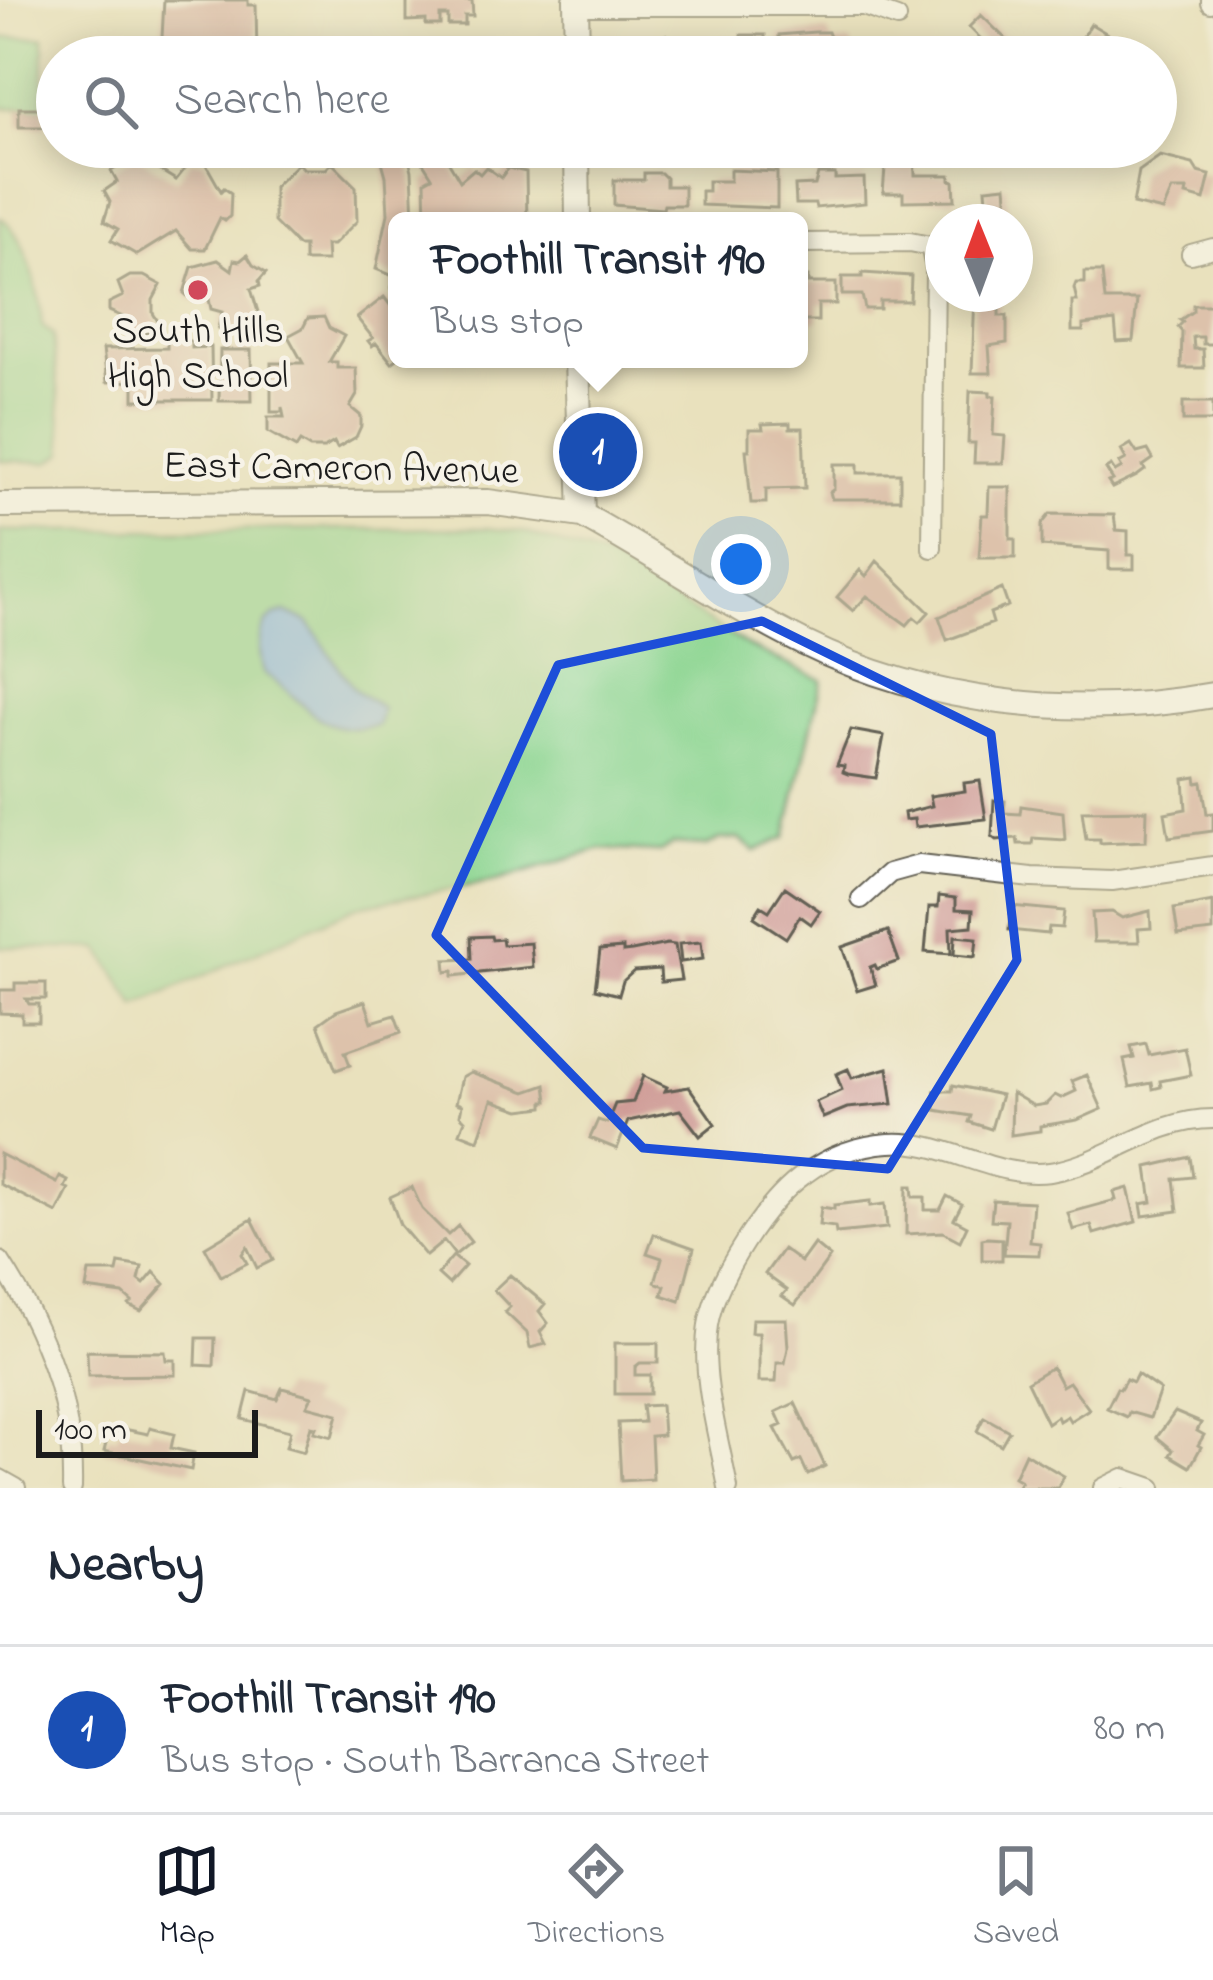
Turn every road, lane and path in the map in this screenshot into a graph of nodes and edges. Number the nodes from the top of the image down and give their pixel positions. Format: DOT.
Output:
graph roads {
  1 [pos="576,3"];
  2 [pos="897,18"];
  3 [pos="577,36"];
  4 [pos="577,168"];
  5 [pos="578,212"];
  6 [pos="808,243"];
  7 [pos="1213,248"];
  8 [pos="1191,254"];
  9 [pos="577,368"];
  10 [pos="0,505"];
  11 [pos="582,515"];
  12 [pos="932,548"];
  13 [pos="1213,695"];
  14 [pos="1213,866"];
  15 [pos="861,898"];
  16 [pos="1213,1119"];
  17 [pos="0,1261"];
  18 [pos="0,1479"];
  19 [pos="16,1488"];
  20 [pos="72,1488"];
  21 [pos="728,1488"];
  22 [pos="1102,1488"];
  23 [pos="1152,1488"];
  1 -- 2 [label="street"];
  1 -- 3 [label="main road"];
  4 -- 5 [label="main road"];
  6 -- 12 [label="street"];
  7 -- 8 [label="street"];
  9 -- 11 [label="main road"];
  10 -- 11 [label="main road, East Cameron Avenue"];
  11 -- 13 [label="main road, East Cameron Avenue"];
  14 -- 15 [label="street"];
  16 -- 21 [label="street"];
  17 -- 20 [label="street"];
  18 -- 19 [label="street"];
  22 -- 23 [label="street"];
}
